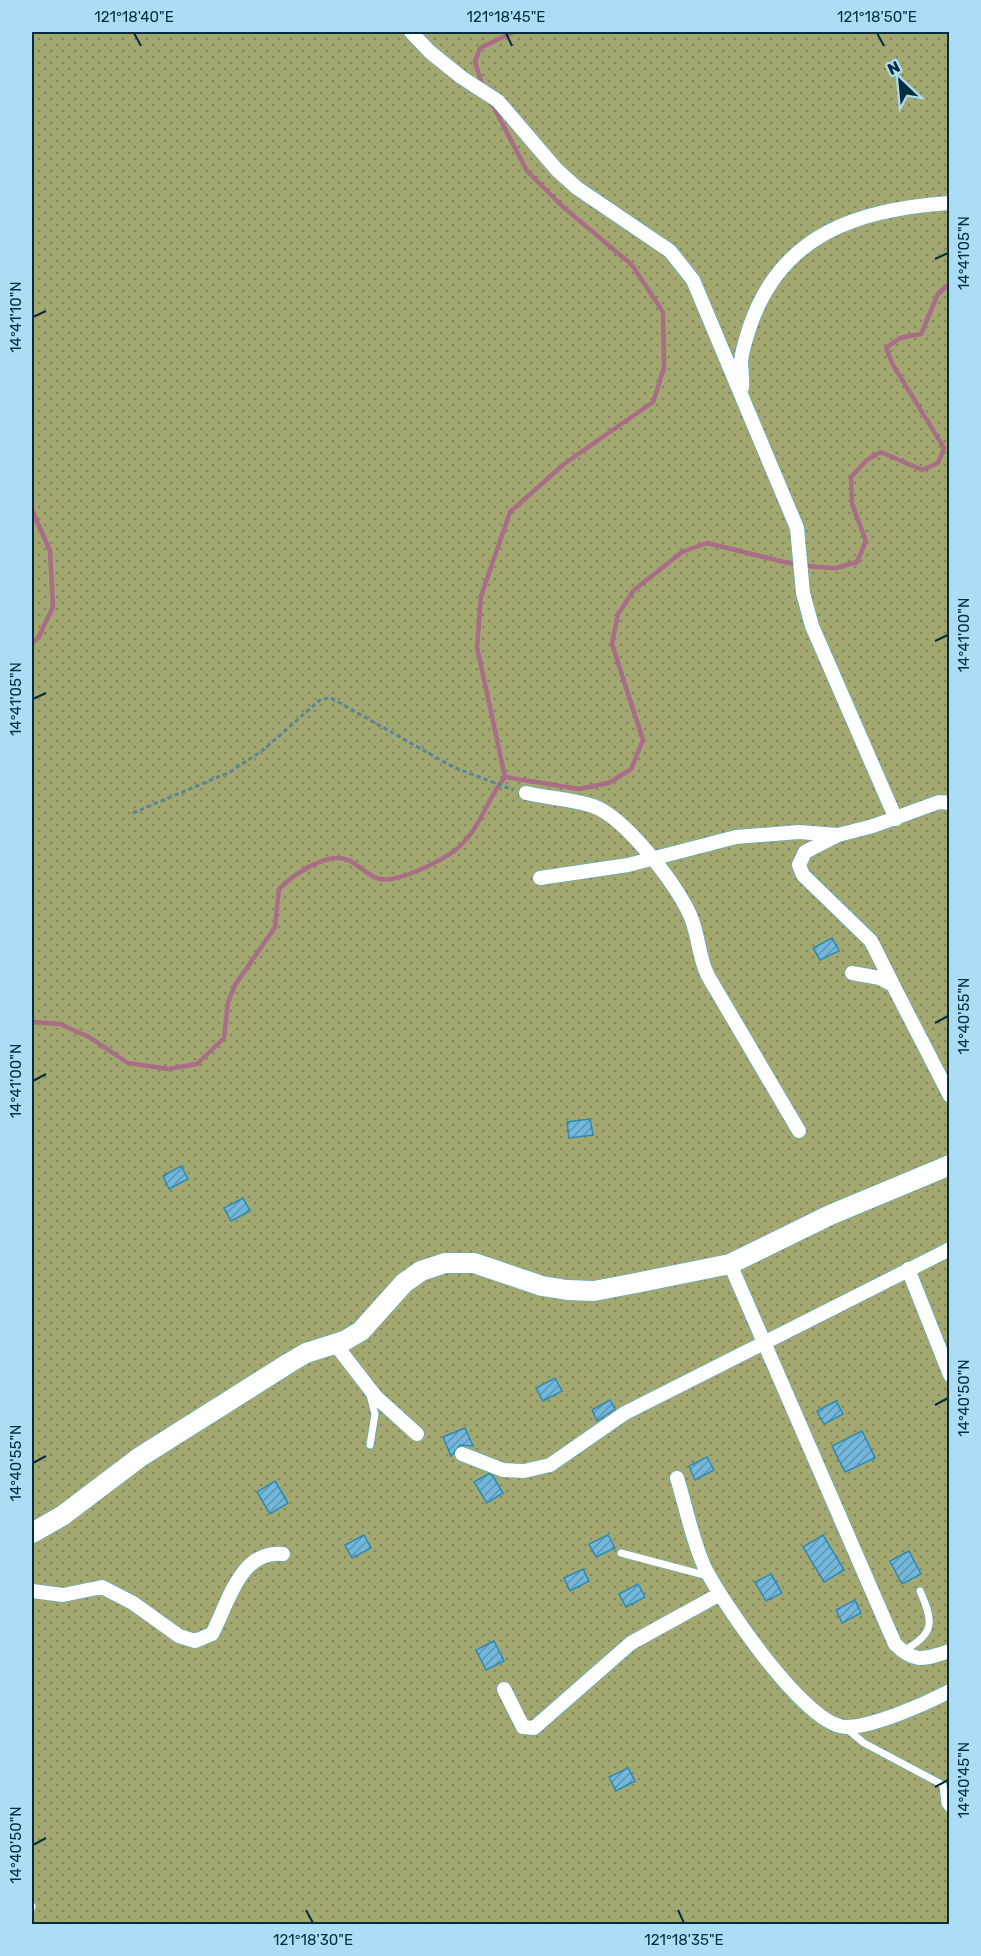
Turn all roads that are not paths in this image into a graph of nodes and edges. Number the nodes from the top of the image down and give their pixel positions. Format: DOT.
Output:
graph roads {
  1 [pos="411,32"];
  2 [pos="950,203"];
  3 [pos="741,393"];
  4 [pos="526,793"];
  5 [pos="950,803"];
  6 [pos="896,819"];
  7 [pos="838,835"];
  8 [pos="651,859"];
  9 [pos="540,878"];
  10 [pos="852,974"];
  11 [pos="893,985"];
  12 [pos="950,1096"];
  13 [pos="799,1131"];
  14 [pos="950,1165"];
  15 [pos="950,1249"];
  16 [pos="730,1264"];
  17 [pos="908,1269"];
  18 [pos="763,1342"];
  19 [pos="335,1344"];
  20 [pos="950,1375"];
  21 [pos="368,1384"];
  22 [pos="417,1434"];
  23 [pos="370,1445"];
  24 [pos="462,1454"];
  25 [pos="677,1478"];
  26 [pos="32,1533"];
  27 [pos="621,1553"];
  28 [pos="282,1554"];
  29 [pos="711,1577"];
  30 [pos="920,1591"];
  31 [pos="32,1592"];
  32 [pos="720,1594"];
  33 [pos="903,1651"];
  34 [pos="950,1651"];
  35 [pos="504,1689"];
  36 [pos="950,1691"];
  37 [pos="845,1727"];
  38 [pos="947,1795"];
  39 [pos="950,1810"];
  1 -- 3 [label="street"];
  2 -- 3 [label="street"];
  3 -- 6 [label="street"];
  4 -- 8 [label="street"];
  5 -- 6 [label="street"];
  6 -- 7 [label="street"];
  7 -- 8 [label="street"];
  7 -- 11 [label="street"];
  8 -- 9 [label="street"];
  8 -- 13 [label="street"];
  10 -- 11 [label="street"];
  11 -- 12 [label="street"];
  14 -- 16 [label="street"];
  15 -- 17 [label="street"];
  16 -- 18 [label="street"];
  16 -- 19 [label="street"];
  17 -- 18 [label="street"];
  17 -- 20 [label="street"];
  18 -- 24 [label="street"];
  18 -- 33 [label="street"];
  19 -- 21 [label="street"];
  19 -- 26 [label="street"];
  21 -- 22 [label="street"];
  21 -- 23 [label="lane"];
  25 -- 29 [label="street"];
  27 -- 29 [label="lane"];
  28 -- 31 [label="street"];
  29 -- 32 [label="street"];
  30 -- 33 [label="lane"];
  32 -- 35 [label="street"];
  32 -- 37 [label="street"];
  33 -- 34 [label="street"];
  36 -- 37 [label="street"];
  37 -- 38 [label="lane"];
  38 -- 39 [label="lane"];
}
